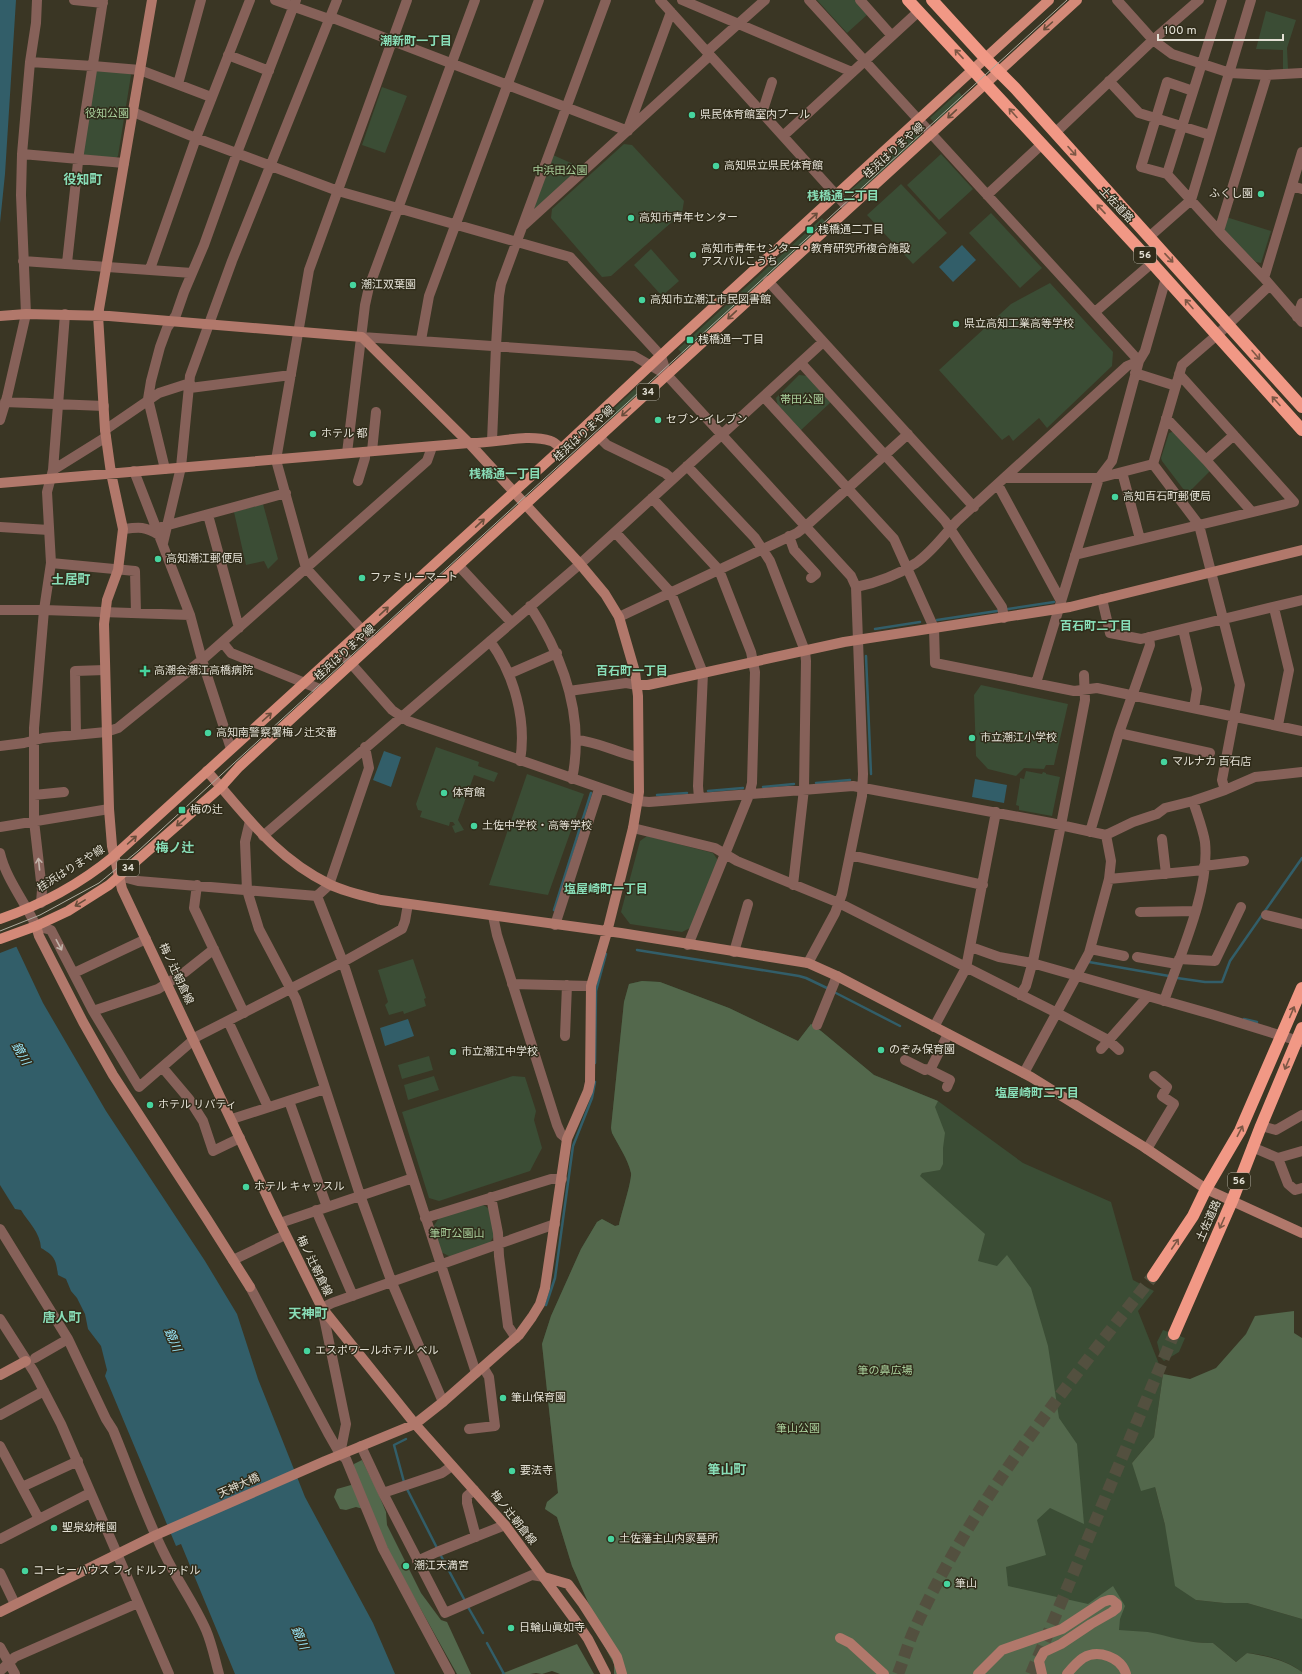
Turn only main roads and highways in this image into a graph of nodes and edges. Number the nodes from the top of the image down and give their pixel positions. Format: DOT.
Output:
graph roads {
  1 [pos="908,0"];
  2 [pos="932,0"];
  3 [pos="1049,0"];
  4 [pos="1077,0"];
  5 [pos="985,58"];
  6 [pos="973,70"];
  7 [pos="998,71"];
  8 [pos="986,83"];
  9 [pos="1302,407"];
  10 [pos="1302,430"];
  11 [pos="0,920"];
  12 [pos="0,939"];
  13 [pos="1302,988"];
  14 [pos="1302,1028"];
  15 [pos="1299,1042"];
  16 [pos="1153,1276"];
  17 [pos="1174,1334"];
  6 -- 1 [label="highway, 土佐道路 / 56, one-way"];
  2 -- 5 [label="highway, 土佐道路 / 56"];
  3 -- 5 [label="main road, 桂浜はりまや線 / 34"];
  4 -- 7 [label="main road, 桂浜はりまや線 / 34, one-way"];
  5 -- 6 [label="main road, 桂浜はりまや線 / 34"];
  5 -- 7 [label="highway, 土佐道路 / 56"];
  6 -- 8 [label="highway, 土佐道路 / 56"];
  11 -- 6 [label="main road, 桂浜はりまや線 / 34, one-way"];
  7 -- 8 [label="main road, 桂浜はりまや線 / 34"];
  7 -- 9 [label="highway, 土佐道路 / 56, one-way"];
  10 -- 8 [label="highway, 土佐道路 / 56, one-way"];
  8 -- 12 [label="main road, 桂浜はりまや線 / 34, one-way"];
  16 -- 13 [label="highway, 土佐道路 / 56, one-way"];
  14 -- 15 [label="highway, 土佐道路 / 56"];
  15 -- 17 [label="highway, 土佐道路 / 56, one-way"];
}
